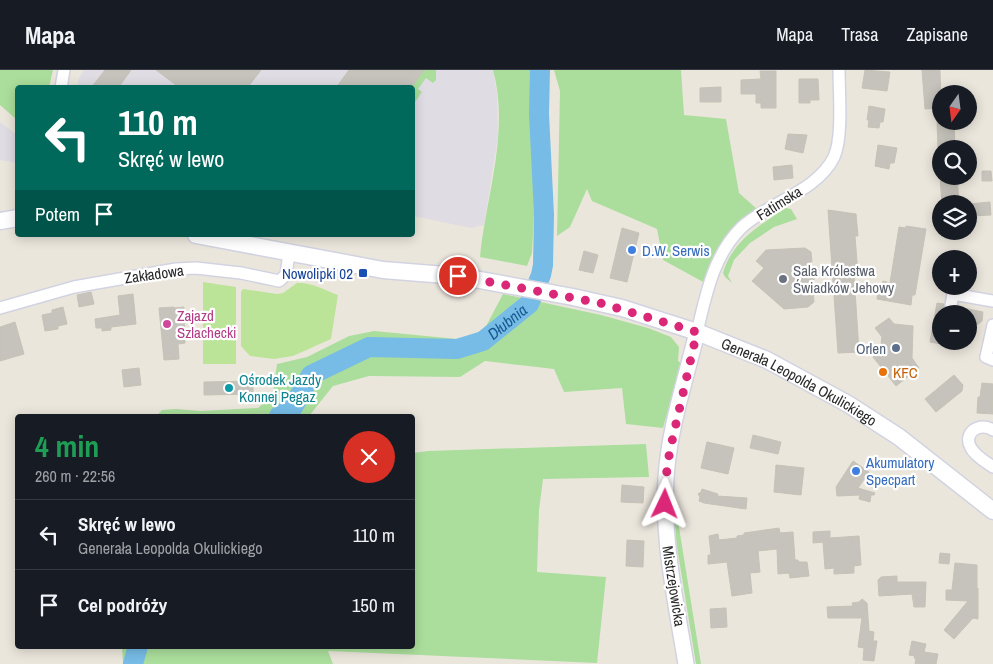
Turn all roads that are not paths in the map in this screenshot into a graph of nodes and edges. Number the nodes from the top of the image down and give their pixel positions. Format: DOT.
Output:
graph roads {
  1 [pos="64,70"];
  2 [pos="839,70"];
  3 [pos="62,85"];
  4 [pos="15,218"];
  5 [pos="0,221"];
  6 [pos="206,237"];
  7 [pos="289,253"];
  8 [pos="993,301"];
  9 [pos="951,305"];
  10 [pos="0,308"];
  11 [pos="993,325"];
  12 [pos="697,332"];
  13 [pos="993,360"];
  14 [pos="993,430"];
  15 [pos="993,467"];
  16 [pos="993,511"];
  17 [pos="686,664"];
  1 -- 3 [label="street"];
  2 -- 12 [label="street, Fatimska"];
  4 -- 5 [label="main road"];
  6 -- 7 [label="main road, Generała Leopolda Okulickiego"];
  7 -- 10 [label="street, Zakładowa"];
  7 -- 12 [label="main road, Generała Leopolda Okulickiego"];
  8 -- 9 [label="street"];
  11 -- 13 [label="street"];
  12 -- 16 [label="main road, Generała Leopolda Okulickiego"];
  12 -- 17 [label="street, Mistrzejowicka"];
  14 -- 15 [label="street"];
}
